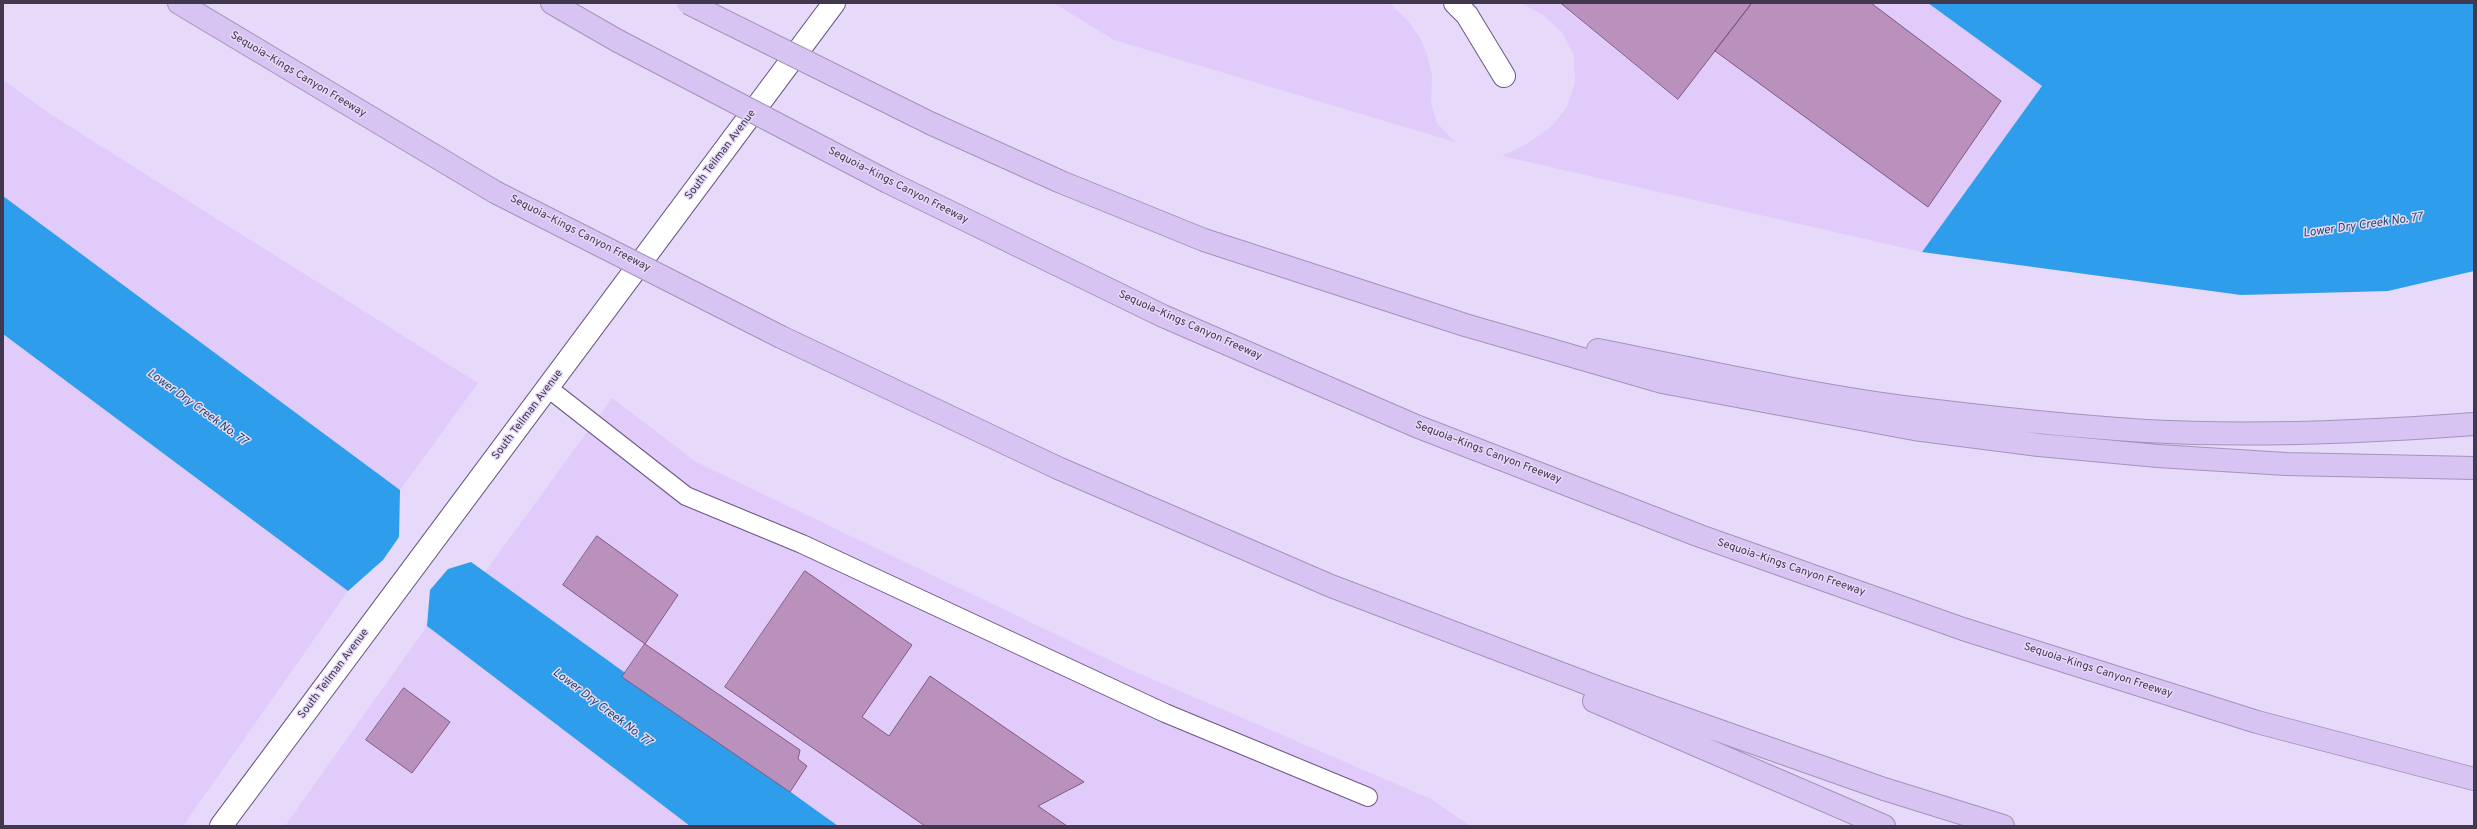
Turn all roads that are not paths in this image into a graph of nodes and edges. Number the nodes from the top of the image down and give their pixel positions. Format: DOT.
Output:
graph roads {
  1 [pos="179,3"];
  2 [pos="552,3"];
  3 [pos="688,3"];
  4 [pos="834,3"];
  5 [pos="1456,3"];
  6 [pos="1504,76"];
  7 [pos="1465,325"];
  8 [pos="548,388"];
  9 [pos="2474,424"];
  10 [pos="2474,468"];
  11 [pos="1331,586"];
  12 [pos="2474,779"];
  13 [pos="1368,797"];
  14 [pos="221,826"];
  15 [pos="1884,826"];
  16 [pos="2003,826"];
  1 -- 11 [label="highway, Sequoia–Kings Canyon Freeway, bridge"];
  2 -- 12 [label="highway, Sequoia–Kings Canyon Freeway, bridge"];
  3 -- 7 [label="highway, bridge"];
  4 -- 8 [label="street, South Teilman Avenue"];
  5 -- 6 [label="street"];
  7 -- 9 [label="highway"];
  7 -- 10 [label="highway"];
  8 -- 13 [label="lane"];
  8 -- 14 [label="street, South Teilman Avenue"];
  11 -- 15 [label="highway"];
  11 -- 16 [label="highway, Sequoia–Kings Canyon Freeway"];
}
